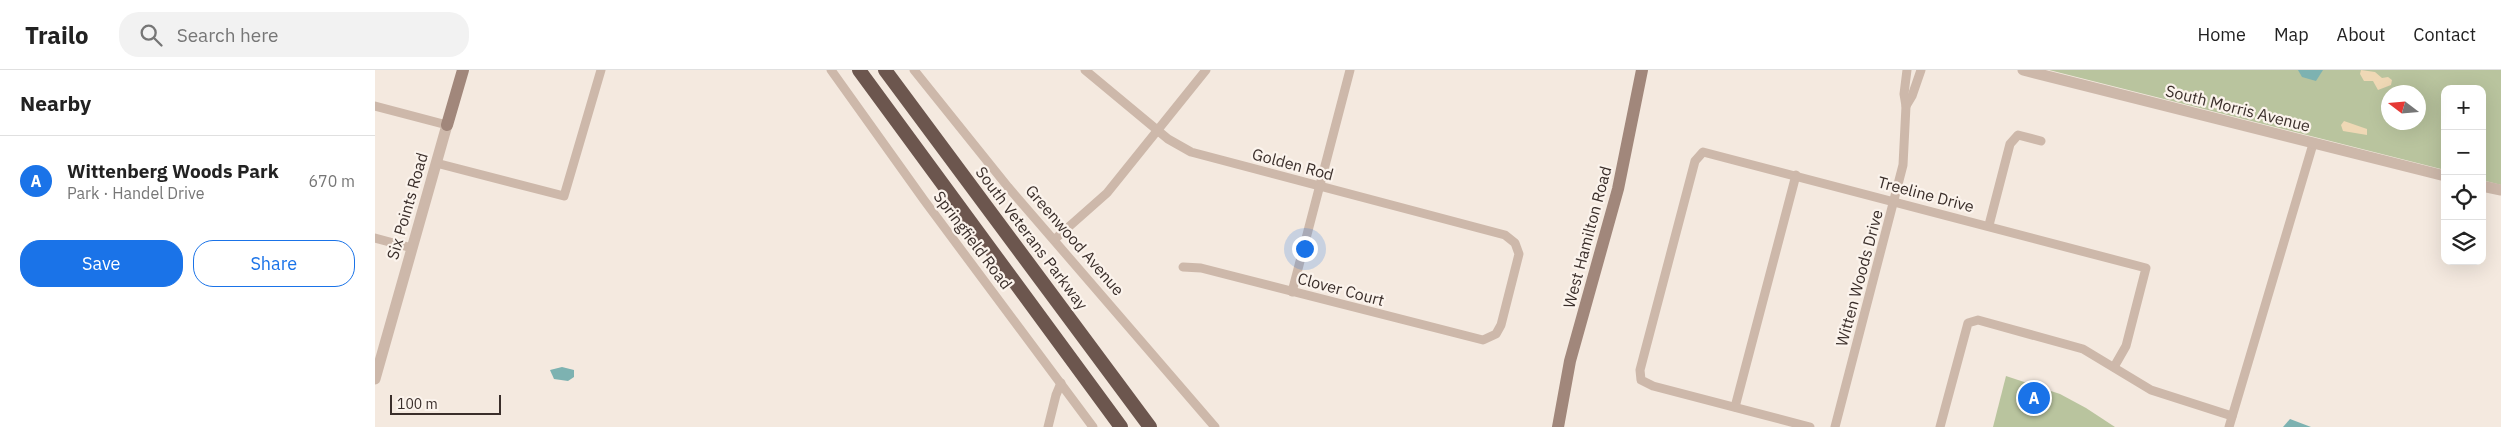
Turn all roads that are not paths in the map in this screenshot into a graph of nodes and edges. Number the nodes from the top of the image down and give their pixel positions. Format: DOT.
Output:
graph roads {
  1 [pos="463,70"];
  2 [pos="601,70"];
  3 [pos="831,70"];
  4 [pos="859,70"];
  5 [pos="885,70"];
  6 [pos="914,70"];
  7 [pos="1085,70"];
  8 [pos="1206,70"];
  9 [pos="1350,70"];
  10 [pos="1643,70"];
  11 [pos="1907,70"];
  12 [pos="1921,70"];
  13 [pos="2023,70"];
  14 [pos="375,106"];
  15 [pos="1906,106"];
  16 [pos="447,124"];
  17 [pos="1158,130"];
  18 [pos="2041,141"];
  19 [pos="2313,144"];
  20 [pos="436,163"];
  21 [pos="1796,175"];
  22 [pos="2441,175"];
  23 [pos="1320,186"];
  24 [pos="2486,187"];
  25 [pos="2501,190"];
  26 [pos="1895,201"];
  27 [pos="1989,226"];
  28 [pos="375,238"];
  29 [pos="1055,239"];
  30 [pos="412,248"];
  31 [pos="1183,267"];
  32 [pos="1292,292"];
  33 [pos="1490,338"];
  34 [pos="2114,367"];
  35 [pos="375,379"];
  36 [pos="1061,384"];
  37 [pos="1735,408"];
  38 [pos="1561,412"];
  39 [pos="2232,416"];
  40 [pos="1048,427"];
  41 [pos="1093,427"];
  42 [pos="1121,427"];
  43 [pos="1150,427"];
  44 [pos="1215,427"];
  45 [pos="1558,427"];
  46 [pos="1563,427"];
  47 [pos="1810,427"];
  48 [pos="1835,427"];
  49 [pos="1940,427"];
  50 [pos="2229,427"];
  1 -- 16 [label="main road, Six Points Road"];
  2 -- 20 [label="street"];
  3 -- 36 [label="street, Springfield Road"];
  4 -- 42 [label="highway"];
  5 -- 43 [label="highway, South Veterans Parkway"];
  6 -- 29 [label="street, Greenwood Avenue"];
  7 -- 17 [label="street, Golden Rod"];
  8 -- 17 [label="street"];
  9 -- 23 [label="street"];
  10 -- 38 [label="main road, West Hamilton Road"];
  11 -- 15 [label="street, Witten Woods Drive"];
  12 -- 15 [label="street, Witten Woods Drive"];
  13 -- 19 [label="street, South Morris Avenue"];
  14 -- 16 [label="street"];
  15 -- 26 [label="street, Witten Woods Drive"];
  16 -- 20 [label="street, Six Points Road"];
  17 -- 23 [label="street, Golden Rod"];
  17 -- 29 [label="street"];
  18 -- 27 [label="street"];
  19 -- 22 [label="street, South Morris Avenue"];
  19 -- 39 [label="street"];
  20 -- 30 [label="street, Six Points Road"];
  21 -- 26 [label="street, Treeline Drive"];
  21 -- 37 [label="street"];
  21 -- 37 [label="street, Treeline Drive"];
  23 -- 32 [label="street"];
  23 -- 33 [label="street, Golden Rod"];
  24 -- 25 [label="street"];
  26 -- 27 [label="street, Treeline Drive"];
  26 -- 48 [label="street, Witten Woods Drive"];
  27 -- 34 [label="street, Treeline Drive"];
  28 -- 30 [label="street"];
  29 -- 44 [label="street, Greenwood Avenue"];
  30 -- 35 [label="street, Six Points Road"];
  31 -- 32 [label="street, Clover Court"];
  32 -- 33 [label="street, Clover Court"];
  34 -- 39 [label="street"];
  34 -- 49 [label="street"];
  36 -- 40 [label="street"];
  36 -- 41 [label="street, Springfield Road"];
  37 -- 47 [label="street"];
  38 -- 45 [label="main road, West Hamilton Road"];
  38 -- 46 [label="main road, West Hamilton Road"];
  39 -- 50 [label="street"];
}
